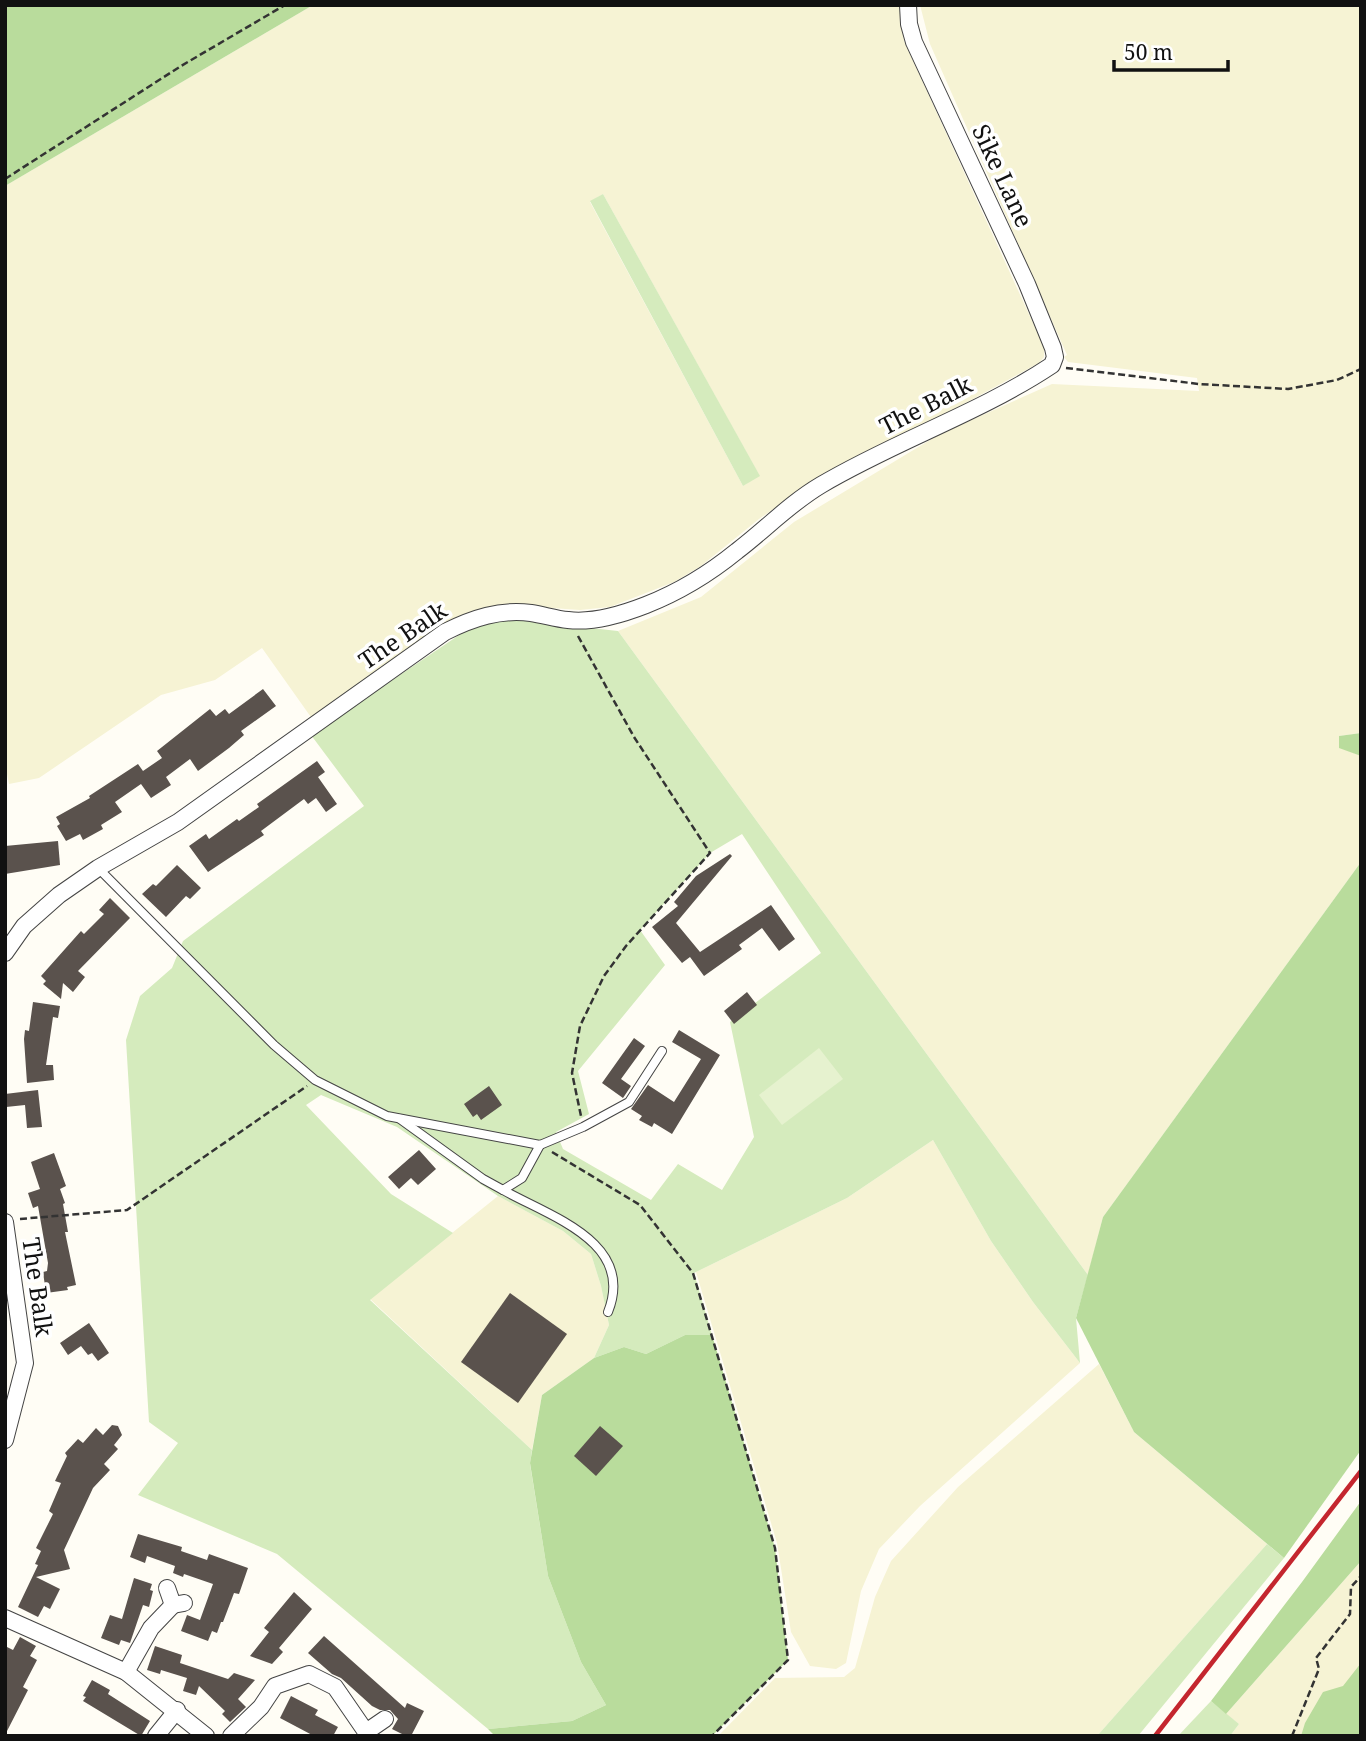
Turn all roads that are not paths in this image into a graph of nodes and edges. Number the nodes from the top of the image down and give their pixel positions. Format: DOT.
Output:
graph roads {
  1 [pos="908,5"];
  2 [pos="1052,365"];
  3 [pos="98,868"];
  4 [pos="8,942"];
  5 [pos="662,1051"];
  6 [pos="398,1118"];
  7 [pos="540,1145"];
  8 [pos="503,1190"];
  9 [pos="12,1220"];
  10 [pos="608,1312"];
  11 [pos="5,1440"];
  12 [pos="167,1588"];
  13 [pos="5,1618"];
  14 [pos="126,1672"];
  15 [pos="177,1710"];
  16 [pos="384,1719"];
  17 [pos="366,1734"];
  18 [pos="156,1736"];
  19 [pos="206,1736"];
  20 [pos="231,1736"];
  1 -- 2 [label="street, Sike Lane"];
  2 -- 3 [label="street, The Balk"];
  3 -- 4 [label="street, The Balk"];
  3 -- 6 [label="lane"];
  5 -- 7 [label="lane"];
  6 -- 7 [label="lane"];
  6 -- 8 [label="lane"];
  7 -- 8 [label="lane"];
  8 -- 10 [label="lane"];
  9 -- 11 [label="street, The Balk"];
  12 -- 14 [label="street"];
  13 -- 14 [label="street"];
  14 -- 15 [label="street"];
  15 -- 18 [label="street"];
  15 -- 19 [label="street"];
  16 -- 17 [label="street"];
  17 -- 20 [label="street"];
}
